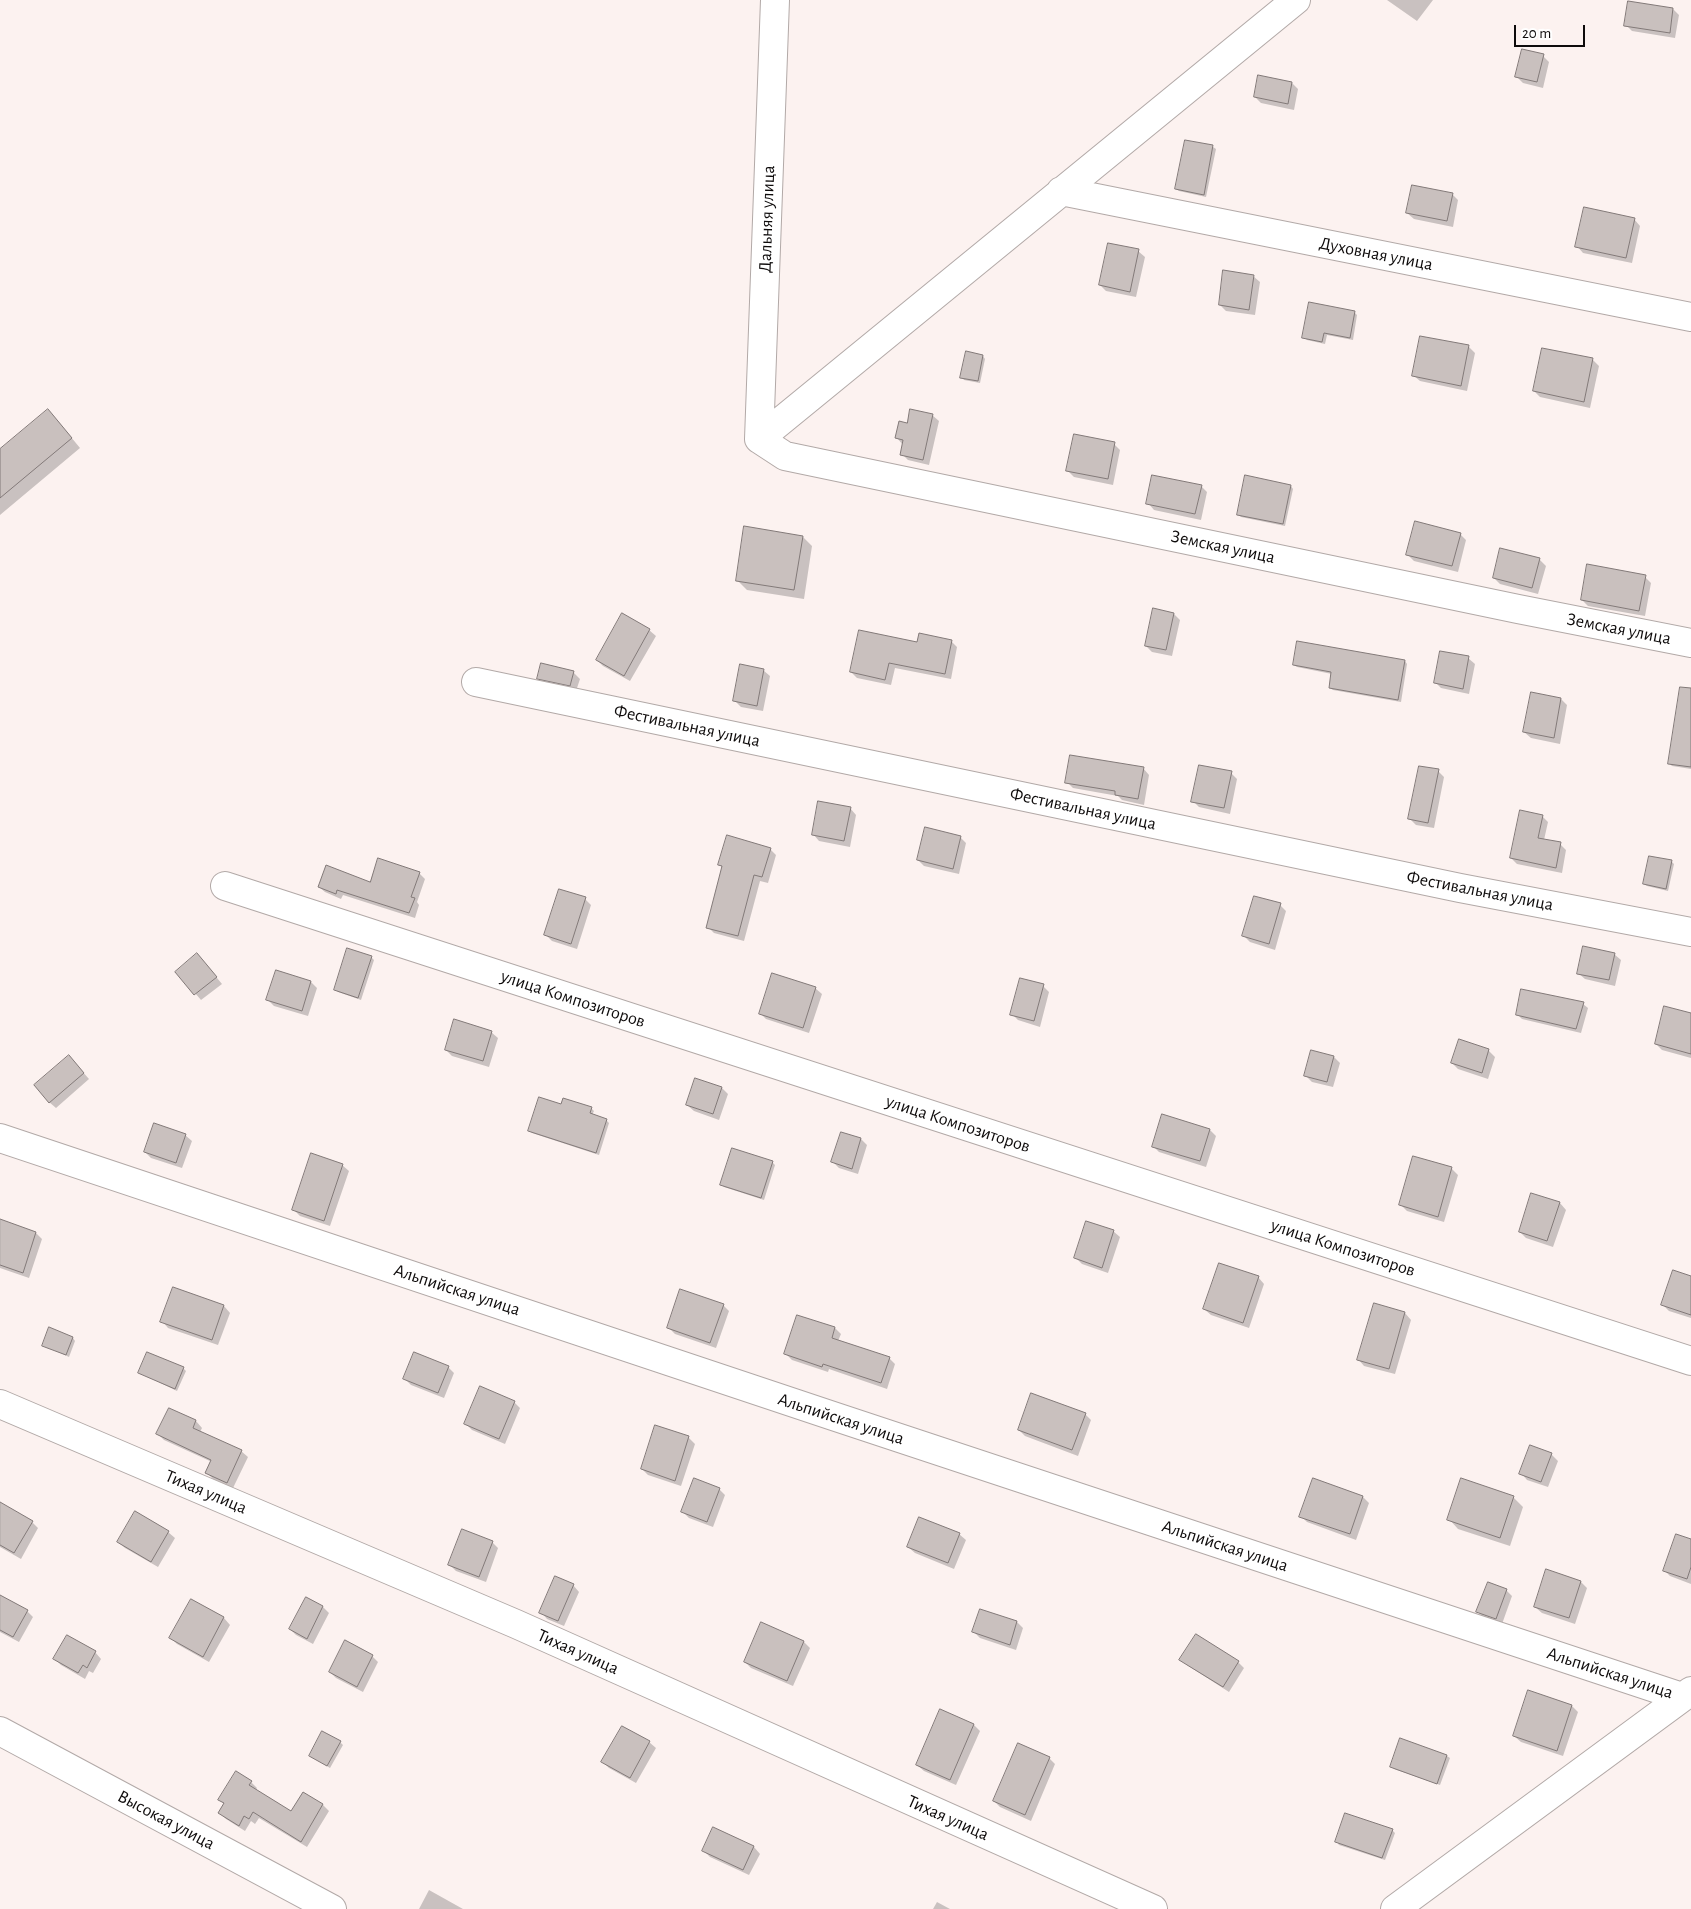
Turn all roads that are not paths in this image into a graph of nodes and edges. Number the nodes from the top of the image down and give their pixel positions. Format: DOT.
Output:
graph roads {
  1 [pos="775,0"];
  2 [pos="1296,0"];
  3 [pos="1061,191"];
  4 [pos="1691,317"];
  5 [pos="759,438"];
  6 [pos="1691,643"];
  7 [pos="476,682"];
  8 [pos="225,886"];
  9 [pos="1691,932"];
  10 [pos="0,1138"];
  11 [pos="1691,1361"];
  12 [pos="0,1404"];
  13 [pos="1688,1699"];
  14 [pos="0,1731"];
  15 [pos="332,1909"];
  16 [pos="1153,1909"];
  17 [pos="1395,1909"];
  1 -- 5 [label="street, Дальняя улица"];
  2 -- 3 [label="street"];
  3 -- 4 [label="street, Духовная улица"];
  3 -- 5 [label="street"];
  5 -- 6 [label="street, Земская улица"];
  7 -- 9 [label="street, Фестивальная улица"];
  8 -- 11 [label="street, улица Композиторов"];
  10 -- 13 [label="street, Альпийская улица"];
  12 -- 16 [label="street, Тихая улица"];
  13 -- 17 [label="street"];
  14 -- 15 [label="street, Высокая улица"];
}
